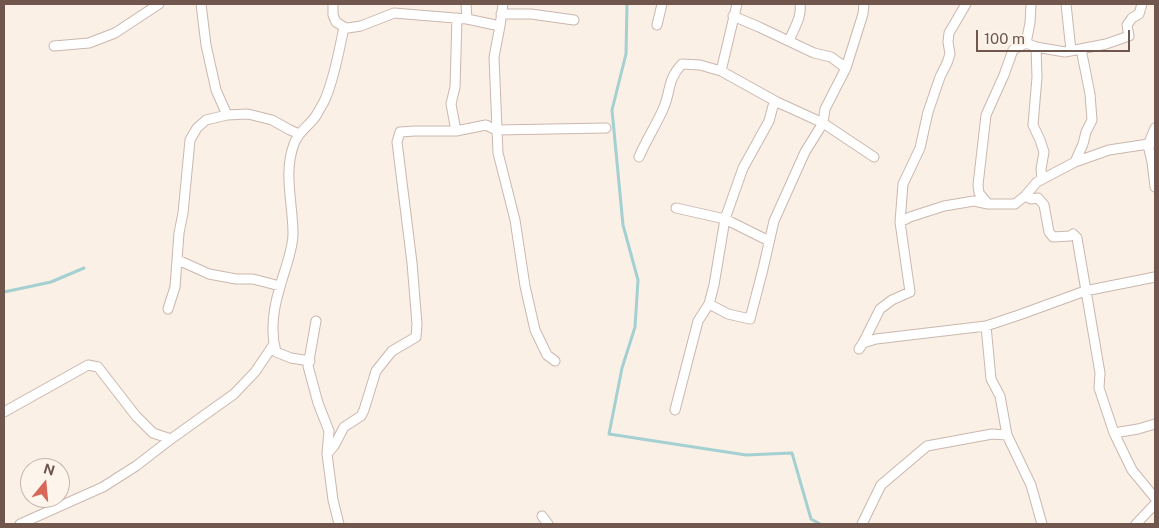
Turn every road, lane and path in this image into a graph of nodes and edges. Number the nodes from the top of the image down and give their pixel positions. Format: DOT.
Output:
graph roads {
  1 [pos="159,4"];
  2 [pos="201,4"];
  3 [pos="333,4"];
  4 [pos="466,4"];
  5 [pos="503,4"];
  6 [pos="662,4"];
  7 [pos="737,4"];
  8 [pos="800,4"];
  9 [pos="864,4"];
  10 [pos="966,4"];
  11 [pos="1031,4"];
  12 [pos="1066,4"];
  13 [pos="1142,4"];
  14 [pos="501,14"];
  15 [pos="733,16"];
  16 [pos="457,18"];
  17 [pos="467,19"];
  18 [pos="574,20"];
  19 [pos="657,25"];
  20 [pos="500,26"];
  21 [pos="344,28"];
  22 [pos="789,41"];
  23 [pos="1026,43"];
  24 [pos="54,46"];
  25 [pos="1036,47"];
  26 [pos="1082,49"];
  27 [pos="1071,51"];
  28 [pos="846,68"];
  29 [pos="721,71"];
  30 [pos="777,102"];
  31 [pos="227,115"];
  32 [pos="823,123"];
  33 [pos="606,128"];
  34 [pos="1155,128"];
  35 [pos="496,130"];
  36 [pos="456,131"];
  37 [pos="299,134"];
  38 [pos="1152,144"];
  39 [pos="639,157"];
  40 [pos="874,157"];
  41 [pos="1075,162"];
  42 [pos="1042,180"];
  43 [pos="1155,187"];
  44 [pos="1025,196"];
  45 [pos="988,204"];
  46 [pos="676,208"];
  47 [pos="726,219"];
  48 [pos="900,222"];
  49 [pos="770,241"];
  50 [pos="178,260"];
  51 [pos="1155,277"];
  52 [pos="280,286"];
  53 [pos="1085,291"];
  54 [pos="708,304"];
  55 [pos="168,309"];
  56 [pos="316,321"];
  57 [pos="986,326"];
  58 [pos="274,344"];
  59 [pos="310,361"];
  60 [pos="555,361"];
  61 [pos="675,410"];
  62 [pos="4,412"];
  63 [pos="1155,424"];
  64 [pos="1114,433"];
  65 [pos="1007,435"];
  66 [pos="171,439"];
  67 [pos="327,454"];
  68 [pos="1155,498"];
  69 [pos="1155,504"];
  70 [pos="542,516"];
  71 [pos="20,524"];
  72 [pos="339,524"];
  73 [pos="548,524"];
  74 [pos="862,524"];
  75 [pos="1042,524"];
  76 [pos="1136,524"];
  1 -- 24 [label="street"];
  2 -- 31 [label="street"];
  3 -- 21 [label="street"];
  4 -- 17 [label="street"];
  5 -- 14 [label="street"];
  6 -- 19 [label="street"];
  7 -- 15 [label="street"];
  8 -- 22 [label="street"];
  9 -- 28 [label="street"];
  10 -- 48 [label="street"];
  11 -- 23 [label="street"];
  12 -- 27 [label="street"];
  13 -- 26 [label="street"];
  14 -- 18 [label="street"];
  14 -- 20 [label="street"];
  15 -- 22 [label="street"];
  15 -- 29 [label="street"];
  16 -- 17 [label="street"];
  16 -- 21 [label="street"];
  16 -- 36 [label="street"];
  17 -- 20 [label="street"];
  20 -- 35 [label="street"];
  21 -- 37 [label="street"];
  22 -- 28 [label="street"];
  23 -- 25 [label="street"];
  23 -- 45 [label="street"];
  25 -- 27 [label="street"];
  25 -- 42 [label="street"];
  26 -- 27 [label="street"];
  26 -- 41 [label="street"];
  28 -- 32 [label="street"];
  29 -- 30 [label="street"];
  29 -- 39 [label="street"];
  30 -- 32 [label="street"];
  30 -- 47 [label="street"];
  31 -- 37 [label="street"];
  31 -- 50 [label="street"];
  32 -- 40 [label="street"];
  32 -- 49 [label="street"];
  33 -- 35 [label="street"];
  34 -- 38 [label="street"];
  35 -- 36 [label="street"];
  35 -- 60 [label="street"];
  36 -- 67 [label="street"];
  37 -- 52 [label="street"];
  38 -- 41 [label="street"];
  38 -- 43 [label="street"];
  41 -- 42 [label="street"];
  42 -- 44 [label="street"];
  44 -- 45 [label="street"];
  44 -- 53 [label="street"];
  45 -- 48 [label="street"];
  46 -- 47 [label="street"];
  47 -- 49 [label="street"];
  47 -- 54 [label="street"];
  48 -- 57 [label="street"];
  49 -- 54 [label="street"];
  50 -- 52 [label="street"];
  50 -- 55 [label="street"];
  51 -- 53 [label="street"];
  52 -- 58 [label="street"];
  53 -- 57 [label="street"];
  53 -- 64 [label="street"];
  54 -- 61 [label="street"];
  56 -- 59 [label="street"];
  57 -- 65 [label="street"];
  58 -- 59 [label="street"];
  58 -- 66 [label="street"];
  59 -- 67 [label="street"];
  62 -- 66 [label="street"];
  63 -- 64 [label="street"];
  64 -- 68 [label="street"];
  65 -- 74 [label="street"];
  65 -- 75 [label="street"];
  66 -- 71 [label="street"];
  67 -- 72 [label="street"];
  69 -- 76 [label="street"];
  70 -- 73 [label="street"];
}
